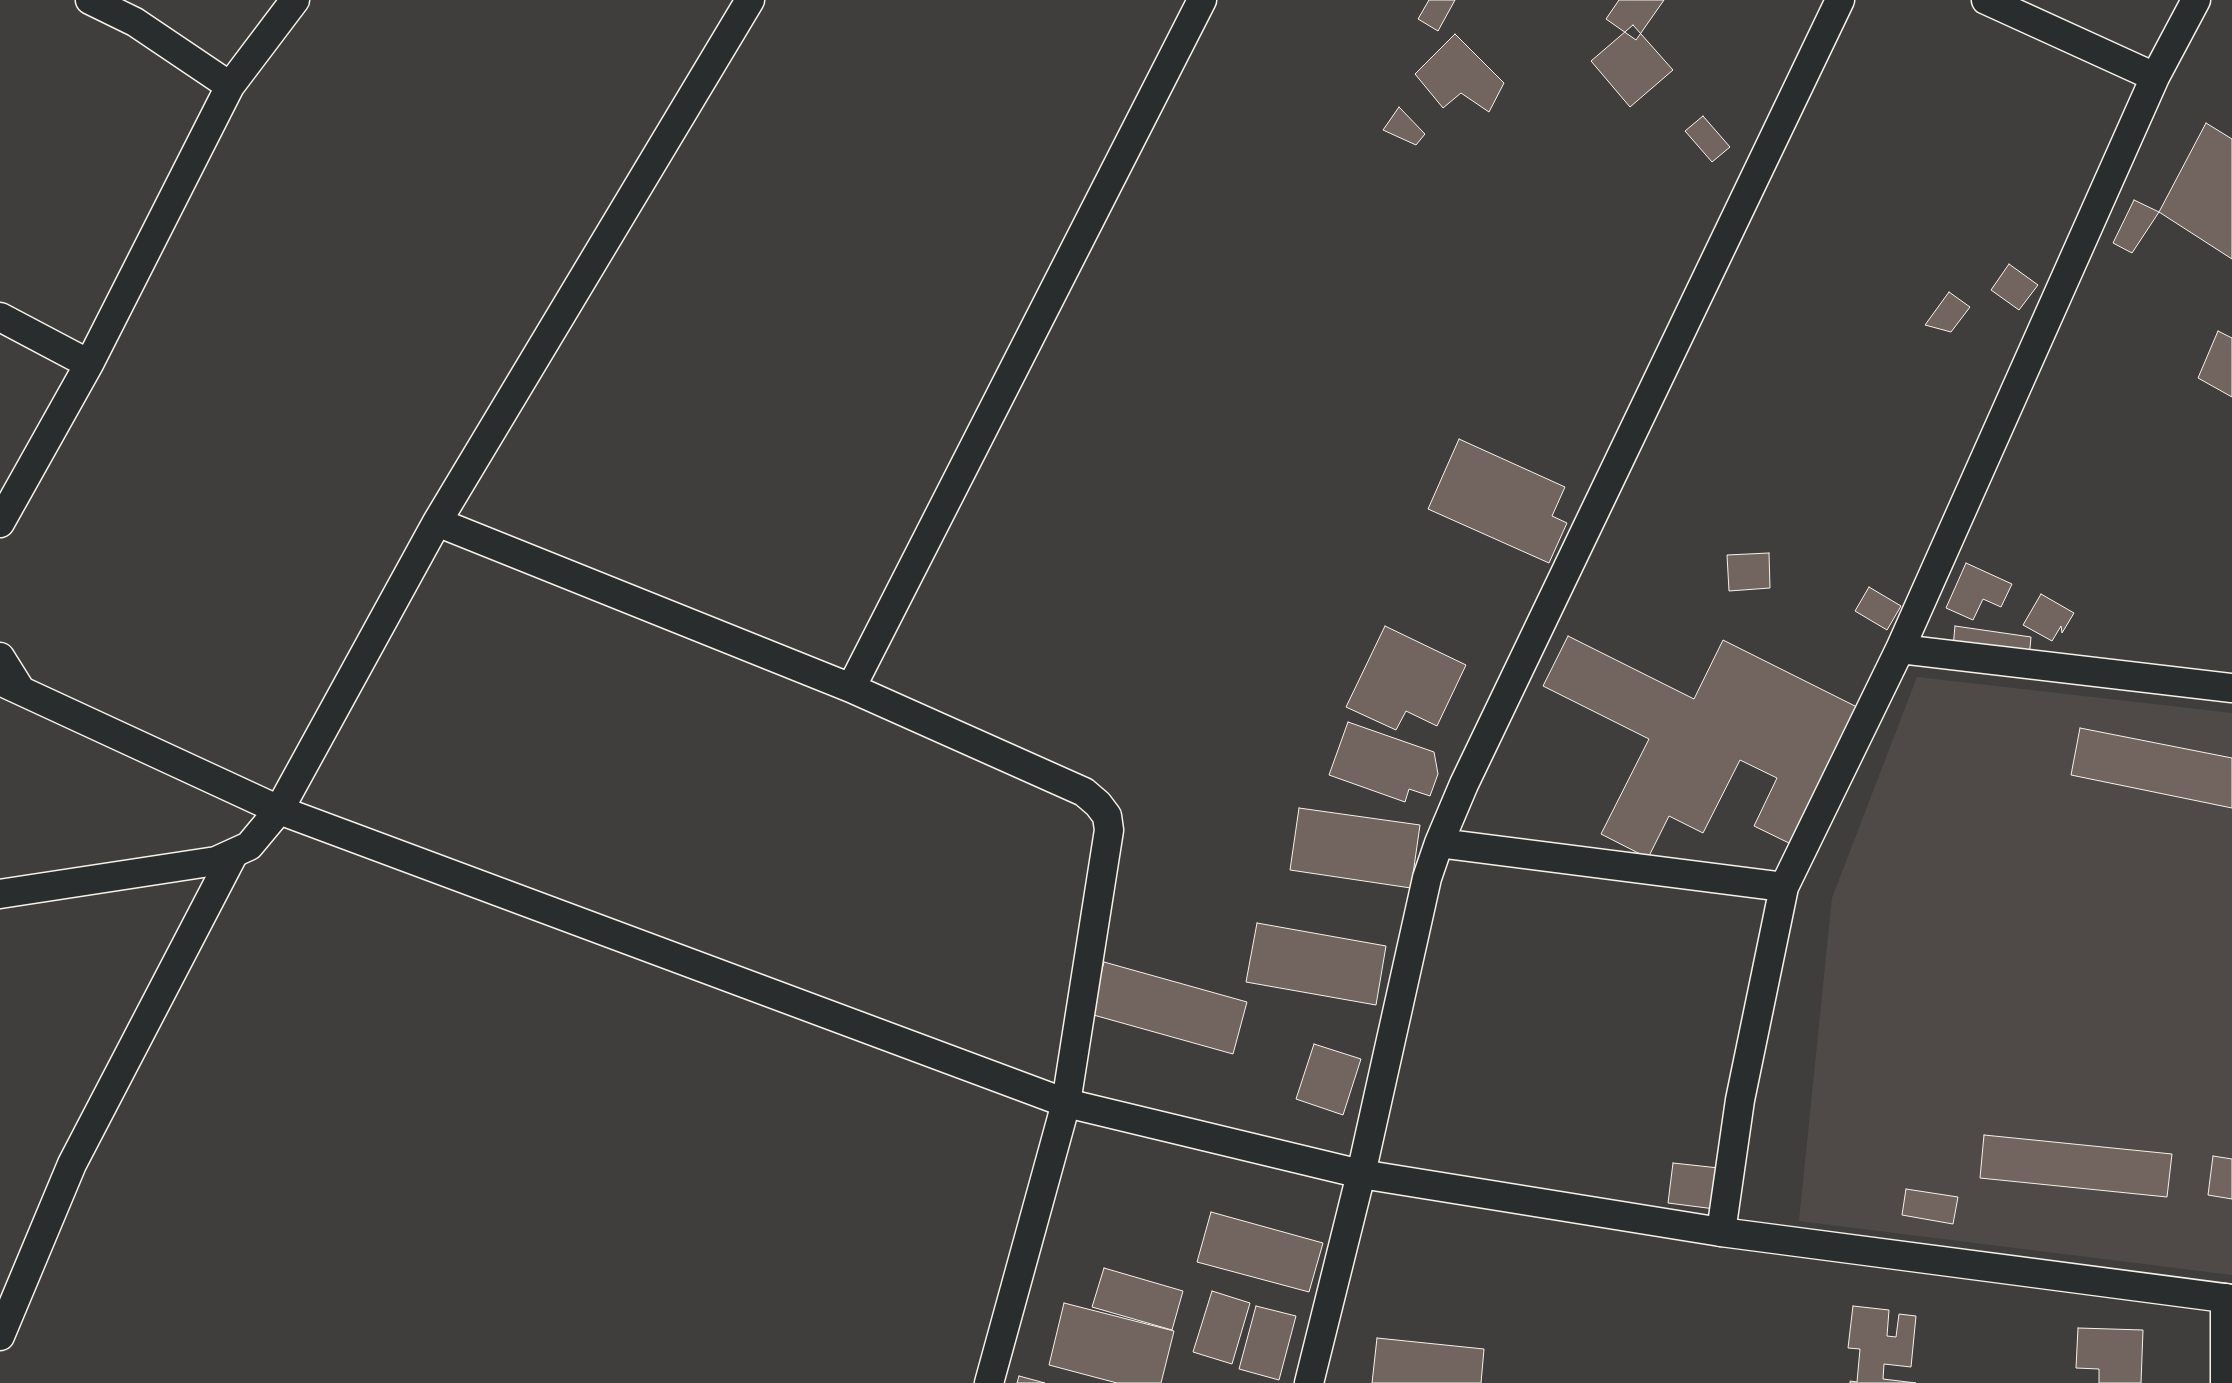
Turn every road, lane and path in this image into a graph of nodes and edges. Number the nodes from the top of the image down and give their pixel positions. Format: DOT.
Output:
graph roads {
  1 [pos="90,0"];
  2 [pos="295,0"];
  3 [pos="750,0"];
  4 [pos="1202,0"];
  5 [pos="1840,0"];
  6 [pos="1986,0"];
  7 [pos="2196,0"];
  8 [pos="2154,77"];
  9 [pos="230,86"];
  10 [pos="0,317"];
  11 [pos="89,364"];
  12 [pos="437,522"];
  13 [pos="0,523"];
  14 [pos="1900,649"];
  15 [pos="0,657"];
  16 [pos="10,685"];
  17 [pos="851,688"];
  18 [pos="2232,688"];
  19 [pos="279,810"];
  20 [pos="1439,843"];
  21 [pos="234,855"];
  22 [pos="1784,887"];
  23 [pos="0,894"];
  24 [pos="1066,1103"];
  25 [pos="1361,1174"];
  26 [pos="1721,1232"];
  27 [pos="2228,1299"];
  28 [pos="0,1336"];
  29 [pos="989,1383"];
  30 [pos="1310,1383"];
  31 [pos="2225,1383"];
  1 -- 9 [label="street"];
  2 -- 9 [label="street"];
  3 -- 12 [label="street"];
  4 -- 17 [label="street"];
  5 -- 20 [label="street"];
  6 -- 8 [label="street"];
  7 -- 8 [label="street"];
  8 -- 14 [label="street"];
  9 -- 11 [label="street"];
  10 -- 11 [label="street"];
  11 -- 13 [label="street"];
  12 -- 17 [label="street"];
  12 -- 19 [label="street"];
  14 -- 18 [label="street"];
  14 -- 22 [label="street"];
  15 -- 16 [label="street"];
  16 -- 19 [label="street"];
  17 -- 24 [label="street"];
  19 -- 21 [label="street"];
  19 -- 24 [label="street"];
  20 -- 22 [label="street"];
  20 -- 25 [label="street"];
  21 -- 23 [label="street"];
  21 -- 28 [label="street"];
  22 -- 26 [label="street"];
  24 -- 25 [label="street"];
  24 -- 29 [label="street"];
  25 -- 26 [label="street"];
  25 -- 30 [label="street"];
  26 -- 27 [label="street"];
  27 -- 31 [label="street"];
}
